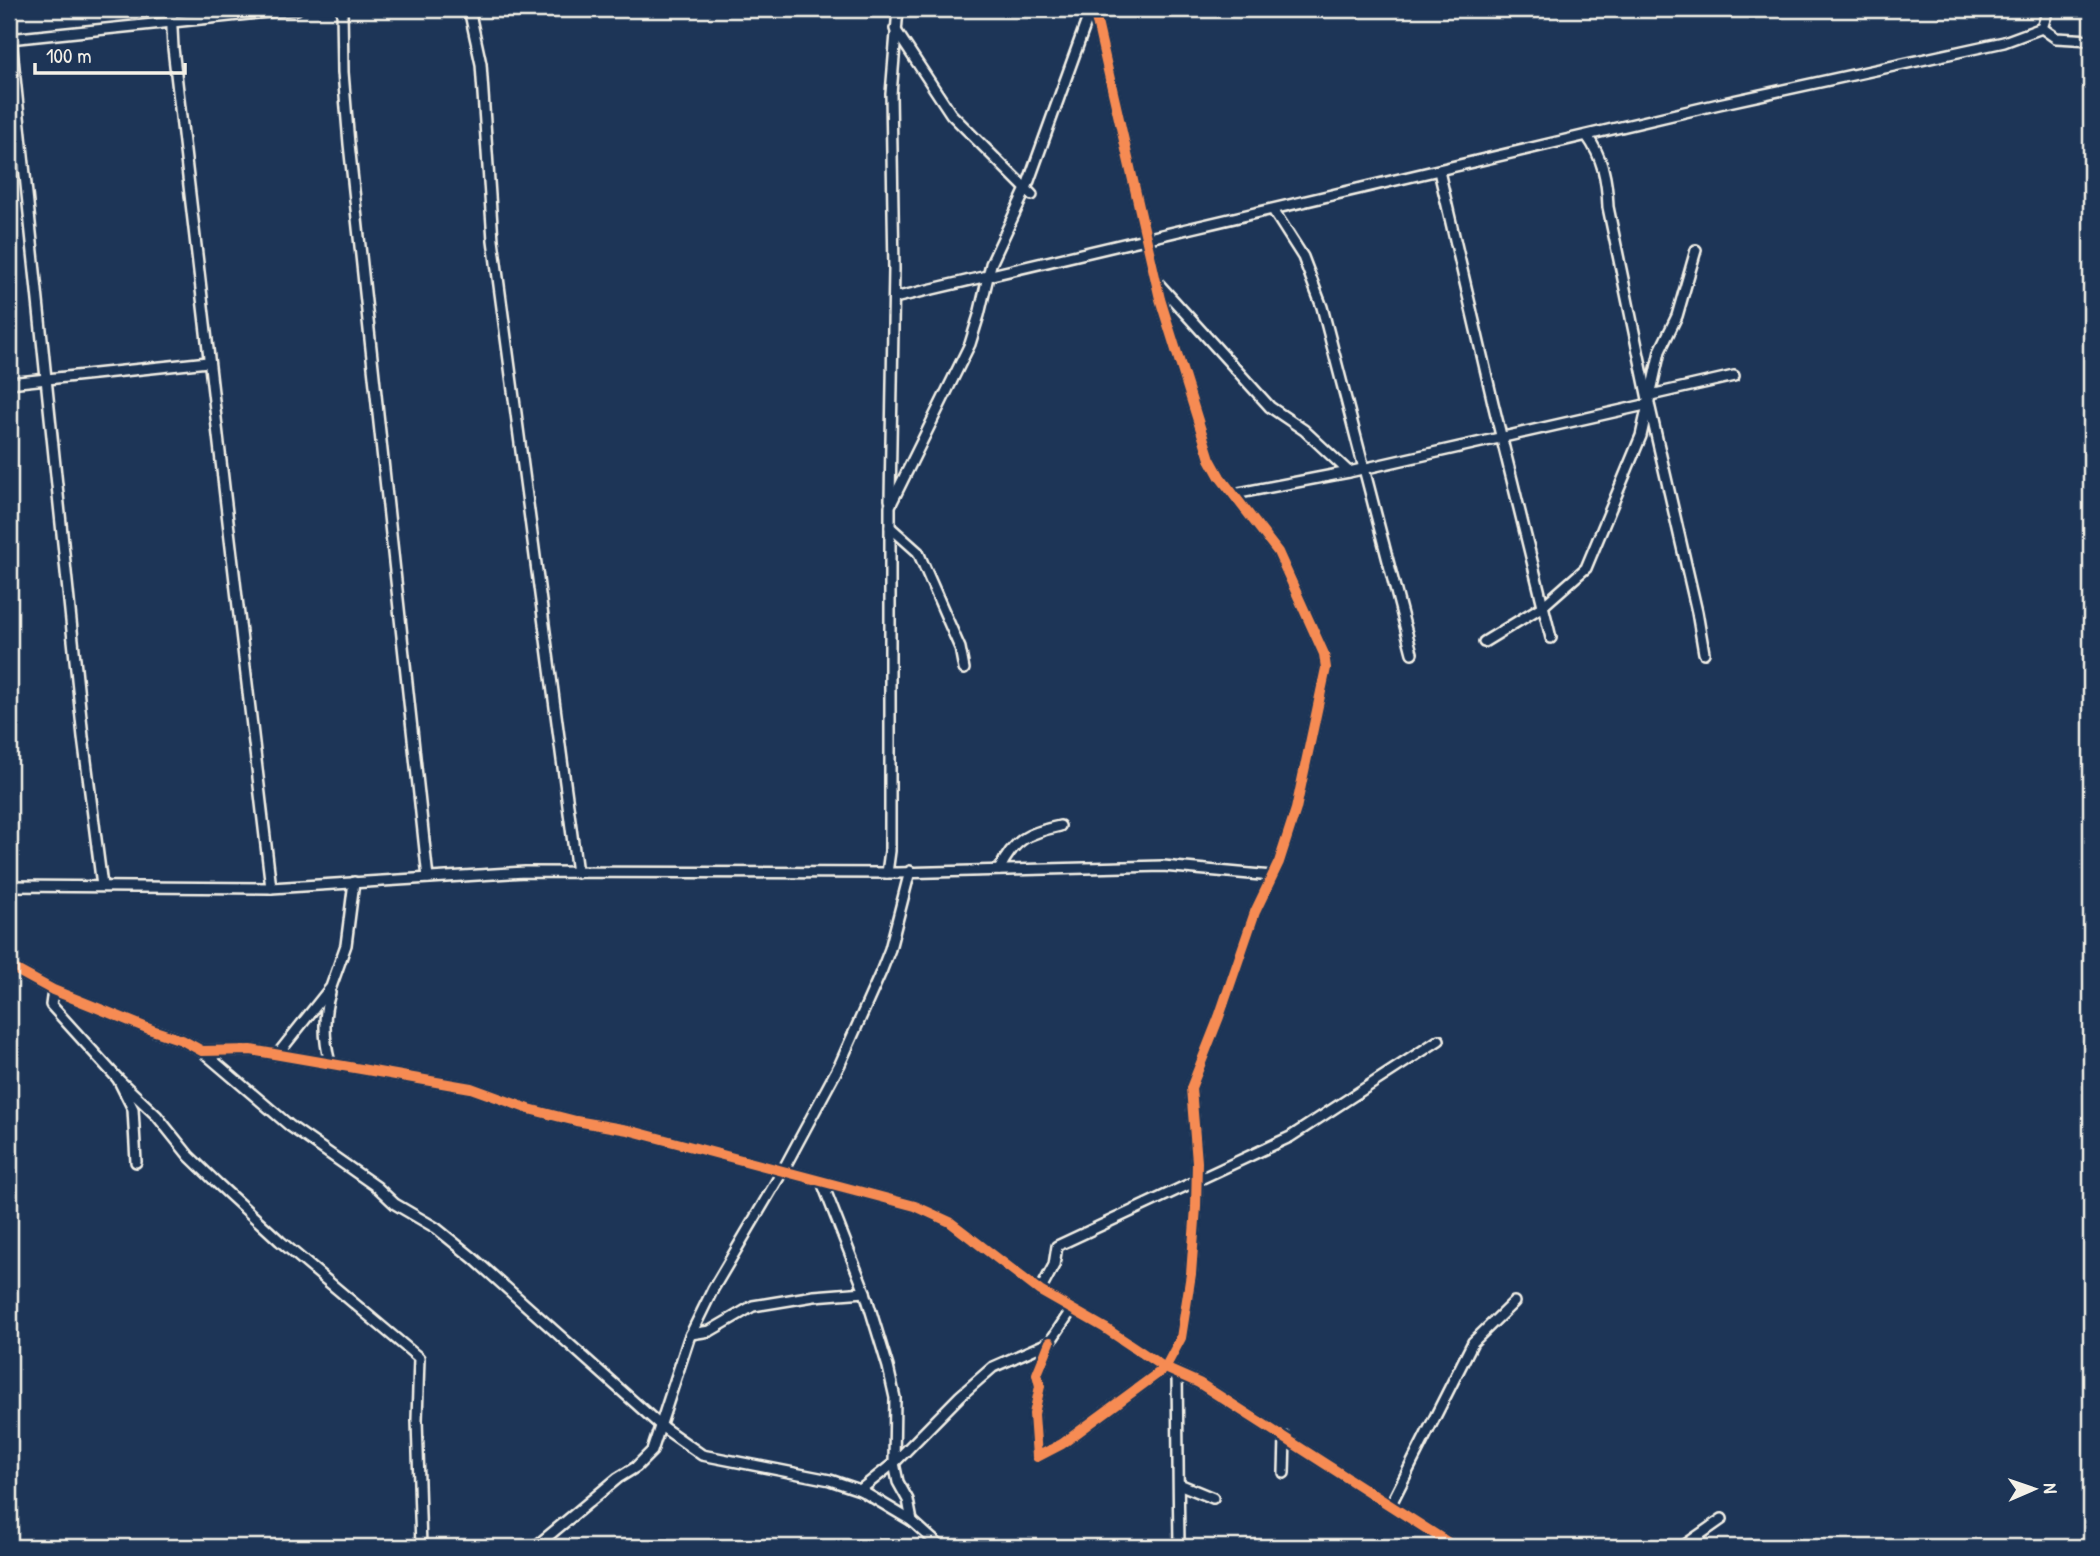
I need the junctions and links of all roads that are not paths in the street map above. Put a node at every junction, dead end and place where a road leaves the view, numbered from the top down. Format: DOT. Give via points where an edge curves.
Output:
graph roads {
  1 [pos="171,9"];
  2 [pos="298,9"];
  3 [pos="342,9"];
  4 [pos="469,9"];
  5 [pos="898,9"];
  6 [pos="1092,9"];
  7 [pos="2044,9"];
  8 [pos="172,23"];
  9 [pos="2042,28"];
  10 [pos="895,29"];
  11 [pos="10,39"];
  12 [pos="2091,40"];
  13 [pos="1587,136"];
  14 [pos="1439,171"];
  15 [pos="1029,192"];
  16 [pos="1273,210"];
  17 [pos="1147,240"];
  18 [pos="1696,250"];
  19 [pos="988,274"];
  20 [pos="1156,281"];
  21 [pos="894,298"];
  22 [pos="208,362"];
  23 [pos="1734,376"];
  24 [pos="47,380"];
  25 [pos="9,383"];
  26 [pos="1650,399"];
  27 [pos="1501,436"];
  28 [pos="1363,469"];
  29 [pos="1349,472"];
  30 [pos="1234,494"];
  31 [pos="890,506"];
  32 [pos="890,527"];
  33 [pos="1543,606"];
  34 [pos="1551,638"];
  35 [pos="1484,642"];
  36 [pos="1412,653"];
  37 [pos="1704,653"];
  38 [pos="964,670"];
  39 [pos="1060,826"];
  40 [pos="999,870"];
  41 [pos="910,871"];
  42 [pos="577,873"];
  43 [pos="887,873"];
  44 [pos="1272,876"];
  45 [pos="428,878"];
  46 [pos="354,883"];
  47 [pos="9,886"];
  48 [pos="102,886"];
  49 [pos="271,888"];
  50 [pos="9,966"];
  51 [pos="331,988"];
  52 [pos="53,990"];
  53 [pos="1439,1040"];
  54 [pos="202,1051"];
  55 [pos="277,1055"];
  56 [pos="330,1063"];
  57 [pos="118,1079"];
  58 [pos="136,1162"];
  59 [pos="782,1172"];
  60 [pos="1197,1181"];
  61 [pos="822,1182"];
  62 [pos="1040,1291"];
  63 [pos="865,1292"];
  64 [pos="1514,1302"];
  65 [pos="1072,1309"];
  66 [pos="691,1334"];
  67 [pos="1050,1342"];
  68 [pos="1165,1368"];
  69 [pos="1177,1373"];
  70 [pos="661,1426"];
  71 [pos="1285,1437"];
  72 [pos="894,1463"];
  73 [pos="1284,1473"];
  74 [pos="1178,1484"];
  75 [pos="860,1490"];
  76 [pos="1213,1498"];
  77 [pos="1391,1504"];
  78 [pos="1721,1519"];
  79 [pos="912,1521"];
  80 [pos="421,1547"];
  81 [pos="535,1547"];
  82 [pos="941,1547"];
  83 [pos="1179,1547"];
  84 [pos="1455,1547"];
  85 [pos="1682,1547"];
  1 -- 8 [label="street"];
  2 -- 8 [label="street"];
  3 -- 45 [label="street" via="349,144"];
  4 -- 42 [label="street" via="481,64 493,240"];
  5 -- 10 [label="street"];
  6 -- 15 [label="street"];
  6 -- 17 [label="street"];
  7 -- 9 [label="street"];
  8 -- 11 [label="street"];
  8 -- 22 [label="street"];
  9 -- 12 [label="street" via="2056,38"];
  9 -- 13 [label="street" via="2004,42"];
  10 -- 15 [label="street" via="951,114"];
  10 -- 21 [label="street" via="891,94"];
  11 -- 24 [label="street"];
  13 -- 14 [label="street"];
  13 -- 26 [label="street" via="1607,179 1608,207"];
  14 -- 16 [label="street"];
  14 -- 27 [label="street"];
  15 -- 19 [label="street"];
  16 -- 17 [label="street"];
  16 -- 28 [label="street" via="1303,257 1322,307"];
  17 -- 19 [label="street"];
  17 -- 20 [label="street"];
  18 -- 26 [label="street" via="1677,316 1660,351"];
  19 -- 21 [label="street"];
  19 -- 31 [label="street" via="970,344"];
  20 -- 29 [label="street" via="1270,407 1304,430"];
  20 -- 30 [label="street" via="1210,459"];
  21 -- 31 [label="street"];
  22 -- 24 [label="street"];
  22 -- 49 [label="street"];
  23 -- 26 [label="street"];
  24 -- 25 [label="street"];
  24 -- 48 [label="street"];
  26 -- 27 [label="street"];
  26 -- 33 [label="street" via="1641,436 1586,568"];
  26 -- 37 [label="street"];
  27 -- 28 [label="street"];
  27 -- 33 [label="street"];
  28 -- 29 [label="street"];
  28 -- 36 [label="street"];
  29 -- 30 [label="street"];
  30 -- 44 [label="street" via="1278,552 1326,660 1296,809"];
  31 -- 32 [label="street"];
  32 -- 38 [label="street" via="918,552 960,648"];
  32 -- 43 [label="street"];
  33 -- 34 [label="street"];
  33 -- 35 [label="street"];
  39 -- 40 [label="street" via="1019,841"];
  40 -- 41 [label="street"];
  40 -- 44 [label="street" via="1163,866"];
  41 -- 43 [label="street"];
  41 -- 59 [label="street" via="881,972"];
  42 -- 43 [label="street"];
  42 -- 45 [label="street"];
  44 -- 60 [label="street" via="1191,1087"];
  45 -- 46 [label="street"];
  46 -- 49 [label="street"];
  46 -- 51 [label="street" via="346,945"];
  47 -- 48 [label="street"];
  48 -- 49 [label="street"];
  50 -- 52 [label="street"];
  51 -- 55 [label="street"];
  51 -- 56 [label="street" via="325,1008"];
  52 -- 54 [label="street"];
  52 -- 57 [label="street" via="51,1005"];
  53 -- 60 [label="street" via="1290,1137"];
  54 -- 55 [label="street" via="251,1050"];
  54 -- 70 [label="street" via="307,1138 473,1258"];
  55 -- 56 [label="street"];
  56 -- 59 [label="street" via="471,1088 529,1109 628,1130"];
  57 -- 58 [label="street" via="133,1109"];
  57 -- 80 [label="street" via="218,1184 419,1358"];
  59 -- 61 [label="street"];
  59 -- 66 [label="street"];
  60 -- 62 [label="street" via="1057,1246 1054,1265"];
  60 -- 68 [label="street" via="1184,1326"];
  61 -- 62 [label="street" via="934,1213"];
  61 -- 63 [label="street"];
  62 -- 65 [label="street"];
  63 -- 66 [label="street" via="753,1306 709,1331"];
  63 -- 72 [label="street" via="895,1398"];
  64 -- 77 [label="street" via="1473,1342"];
  65 -- 67 [label="street"];
  65 -- 68 [label="street"];
  66 -- 70 [label="street"];
  67 -- 68 [label="street" via="1037,1374 1037,1457 1062,1444"];
  67 -- 72 [label="street" via="993,1367"];
  68 -- 69 [label="street"];
  69 -- 71 [label="street"];
  69 -- 74 [label="street"];
  70 -- 75 [label="street" via="702,1455"];
  70 -- 81 [label="street" via="652,1451 636,1467"];
  71 -- 73 [label="street"];
  71 -- 77 [label="street"];
  72 -- 75 [label="street"];
  72 -- 79 [label="street"];
  74 -- 76 [label="street"];
  74 -- 83 [label="street"];
  75 -- 79 [label="street"];
  77 -- 84 [label="street"];
  78 -- 85 [label="street"];
  79 -- 82 [label="street"];
}
